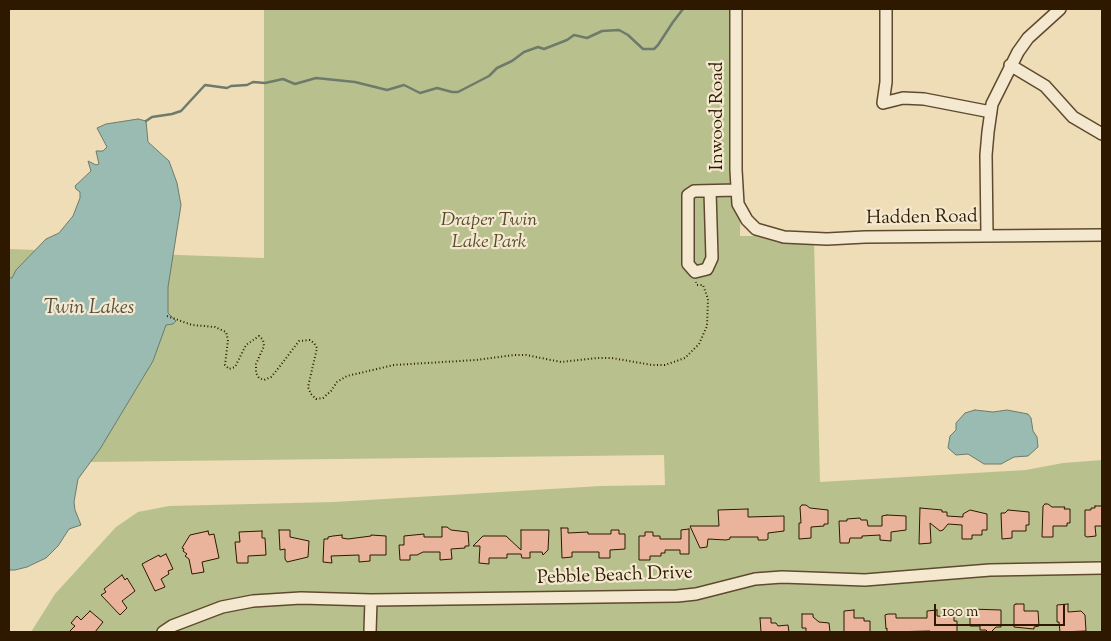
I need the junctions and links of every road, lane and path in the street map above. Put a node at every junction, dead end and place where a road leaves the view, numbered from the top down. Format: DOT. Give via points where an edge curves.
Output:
graph roads {
  1 [pos="736,9"];
  2 [pos="886,9"];
  3 [pos="1060,9"];
  4 [pos="1010,65"];
  5 [pos="991,112"];
  6 [pos="1102,134"];
  7 [pos="737,190"];
  8 [pos="710,191"];
  9 [pos="747,220"];
  10 [pos="987,235"];
  11 [pos="1102,235"];
  12 [pos="696,282"];
  13 [pos="166,316"];
  14 [pos="1102,568"];
  15 [pos="370,600"];
  16 [pos="163,632"];
  17 [pos="370,632"];
  1 -- 7 [label="street, Inwood Road"];
  2 -- 5 [label="street" via="883,103 903,98 924,99"];
  3 -- 4 [label="street" via="1028,38"];
  4 -- 5 [label="street"];
  4 -- 6 [label="street" via="1046,86 1073,117"];
  5 -- 10 [label="street" via="986,155"];
  7 -- 8 [label="street"];
  7 -- 9 [label="street, Inwood Road" via="738,204"];
  8 -- 8 [label="street" via="694,191 688,195 688,264 695,272 707,269 712,258"];
  9 -- 10 [label="street, Hadden Road" via="756,229 784,237"];
  10 -- 11 [label="street, Hadden Road"];
  12 -- 13 [label="path" via="703,285 708,299 707,326 699,344 685,358 652,365 612,358 561,362 514,355 394,365 347,376 323,398 316,399 308,387 318,348 310,340 299,340 271,377 264,380 256,373 256,364 264,346 259,336 246,345 235,367 229,369 225,365 226,332"];
  14 -- 15 [label="street, Pebble Beach Drive" via="990,570 873,580 782,577 756,579 677,596"];
  15 -- 16 [label="street, Pebble Beach Drive" via="301,598 254,601 222,607"];
  15 -- 17 [label="street"];
}
